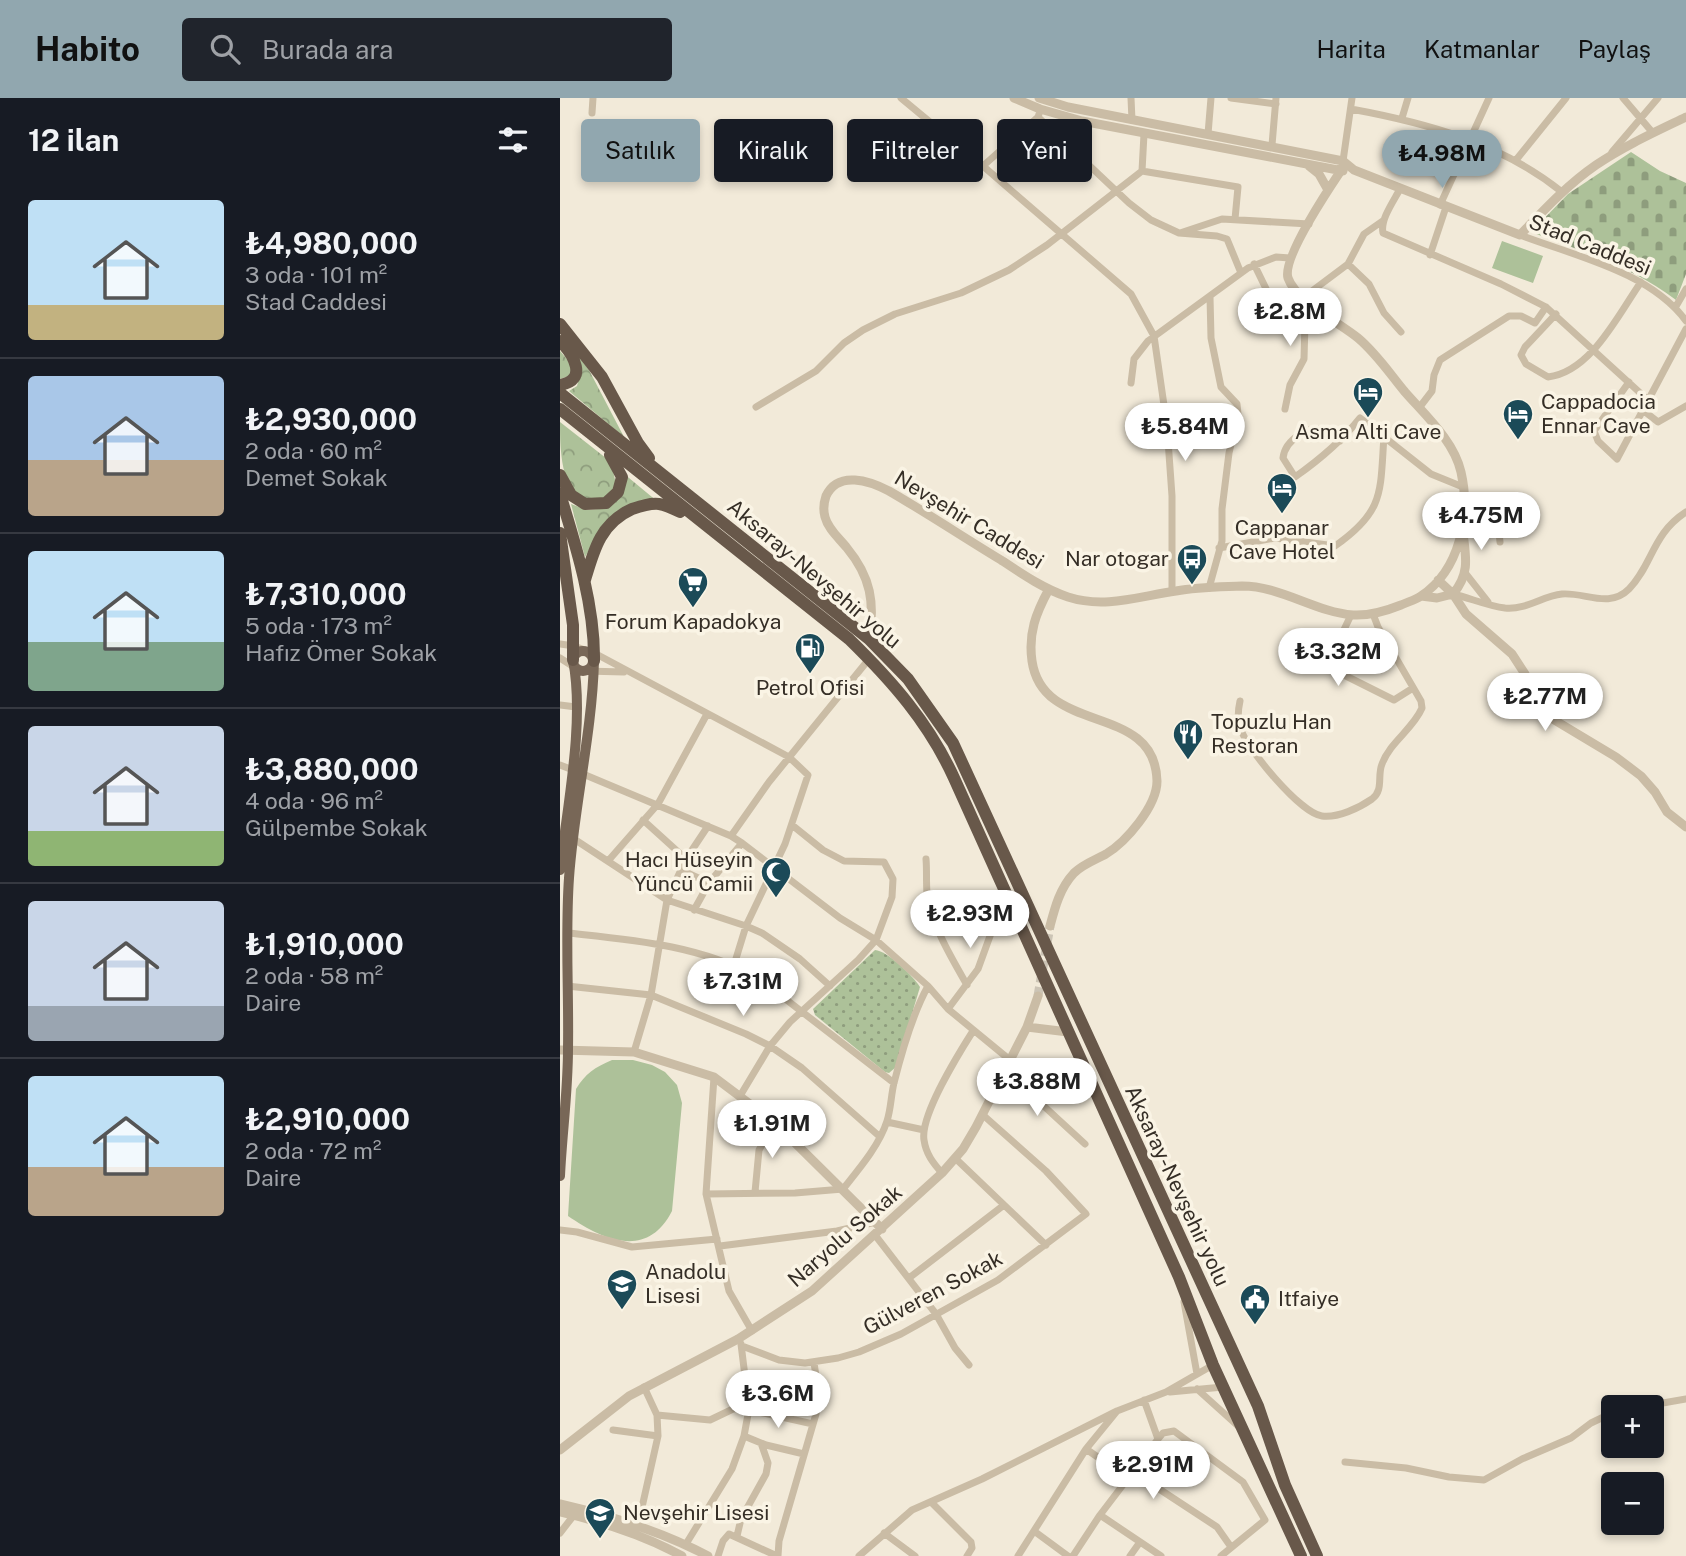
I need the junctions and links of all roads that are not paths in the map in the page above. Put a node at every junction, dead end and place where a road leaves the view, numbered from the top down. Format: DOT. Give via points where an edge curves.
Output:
graph roads {
  1 [pos="593,98"];
  2 [pos="901,98"];
  3 [pos="1014,98"];
  4 [pos="1130,98"];
  5 [pos="1211,98"];
  6 [pos="1231,98"];
  7 [pos="1352,98"];
  8 [pos="1408,98"];
  9 [pos="1489,98"];
  10 [pos="1566,98"];
  11 [pos="1623,98"];
  12 [pos="1656,98"];
  13 [pos="1276,101"];
  14 [pos="1040,106"];
  15 [pos="1351,109"];
  16 [pos="592,113"];
  17 [pos="1686,117"];
  18 [pos="1402,118"];
  19 [pos="1641,118"];
  20 [pos="926,119"];
  21 [pos="1076,119"];
  22 [pos="1132,120"];
  23 [pos="1092,123"];
  24 [pos="1653,133"];
  25 [pos="1144,134"];
  26 [pos="1208,134"];
  27 [pos="1470,140"];
  28 [pos="1272,145"];
  29 [pos="1607,158"];
  30 [pos="1516,160"];
  31 [pos="1343,161"];
  32 [pos="1308,164"];
  33 [pos="983,166"];
  34 [pos="1092,168"];
  35 [pos="1354,170"];
  36 [pos="1142,171"];
  37 [pos="1340,172"];
  38 [pos="1400,189"];
  39 [pos="1328,190"];
  40 [pos="1116,191"];
  41 [pos="1562,192"];
  42 [pos="1443,206"];
  43 [pos="1235,219"];
  44 [pos="1384,219"];
  45 [pos="1309,224"];
  46 [pos="1179,233"];
  47 [pos="1062,234"];
  48 [pos="1520,235"];
  49 [pos="1430,255"];
  50 [pos="1290,258"];
  51 [pos="1254,264"];
  52 [pos="1348,264"];
  53 [pos="1241,273"];
  54 [pos="1642,282"];
  55 [pos="1686,289"];
  56 [pos="1302,297"];
  57 [pos="1210,298"];
  58 [pos="1271,299"];
  59 [pos="1546,307"];
  60 [pos="1675,308"];
  61 [pos="1556,314"];
  62 [pos="1686,321"];
  63 [pos="560,324"];
  64 [pos="1686,329"];
  65 [pos="1401,332"];
  66 [pos="1154,336"];
  67 [pos="560,341"];
  68 [pos="1595,349"];
  69 [pos="1629,382"];
  70 [pos="1131,383"];
  71 [pos="560,385"];
  72 [pos="560,393"];
  73 [pos="1649,401"];
  74 [pos="1686,406"];
  75 [pos="756,407"];
  76 [pos="1419,408"];
  77 [pos="560,409"];
  78 [pos="1285,410"];
  79 [pos="1644,411"];
  80 [pos="1384,436"];
  81 [pos="1340,441"];
  82 [pos="602,443"];
  83 [pos="560,475"];
  84 [pos="670,481"];
  85 [pos="1464,487"];
  86 [pos="560,494"];
  87 [pos="1465,506"];
  88 [pos="1686,512"];
  89 [pos="692,516"];
  90 [pos="1463,531"];
  91 [pos="560,533"];
  92 [pos="1500,542"];
  93 [pos="1219,548"];
  94 [pos="1450,563"];
  95 [pos="563,565"];
  96 [pos="1466,574"];
  97 [pos="1438,580"];
  98 [pos="584,583"];
  99 [pos="1209,588"];
  100 [pos="1049,589"];
  101 [pos="1172,591"];
  102 [pos="1454,594"];
  103 [pos="1421,596"];
  104 [pos="1489,603"];
  105 [pos="1373,614"];
  106 [pos="1351,615"];
  107 [pos="869,639"];
  108 [pos="560,644"];
  109 [pos="574,646"];
  110 [pos="869,659"];
  111 [pos="582,662"];
  112 [pos="628,672"];
  113 [pos="1413,688"];
  114 [pos="1240,701"];
  115 [pos="560,705"];
  116 [pos="576,707"];
  117 [pos="707,713"];
  118 [pos="789,757"];
  119 [pos="560,765"];
  120 [pos="578,772"];
  121 [pos="658,804"];
  122 [pos="643,820"];
  123 [pos="792,825"];
  124 [pos="708,826"];
  125 [pos="1686,827"];
  126 [pos="566,835"];
  127 [pos="731,836"];
  128 [pos="742,843"];
  129 [pos="686,859"];
  130 [pos="926,859"];
  131 [pos="608,861"];
  132 [pos="774,866"];
  133 [pos="560,870"];
  134 [pos="681,870"];
  135 [pos="709,883"];
  136 [pos="667,900"];
  137 [pos="694,910"];
  138 [pos="994,925"];
  139 [pos="746,926"];
  140 [pos="1050,926"];
  141 [pos="568,933"];
  142 [pos="876,940"];
  143 [pos="661,943"];
  144 [pos="734,965"];
  145 [pos="967,985"];
  146 [pos="567,986"];
  147 [pos="830,986"];
  148 [pos="928,986"];
  149 [pos="651,995"];
  150 [pos="1038,996"];
  151 [pos="948,1009"];
  152 [pos="802,1013"];
  153 [pos="1027,1027"];
  154 [pos="973,1031"];
  155 [pos="1068,1032"];
  156 [pos="770,1046"];
  157 [pos="564,1050"];
  158 [pos="635,1052"];
  159 [pos="1010,1060"];
  160 [pos="1003,1075"];
  161 [pos="714,1077"];
  162 [pos="894,1083"];
  163 [pos="740,1096"];
  164 [pos="983,1115"];
  165 [pos="887,1122"];
  166 [pos="561,1123"];
  167 [pos="775,1123"];
  168 [pos="924,1130"];
  169 [pos="879,1136"];
  170 [pos="1085,1144"];
  171 [pos="956,1158"];
  172 [pos="942,1174"];
  173 [pos="560,1176"];
  174 [pos="843,1189"];
  175 [pos="755,1192"];
  176 [pos="706,1194"];
  177 [pos="1004,1205"];
  178 [pos="878,1228"];
  179 [pos="560,1230"];
  180 [pos="718,1243"];
  181 [pos="1046,1245"];
  182 [pos="1179,1277"];
  183 [pos="909,1278"];
  184 [pos="936,1314"];
  185 [pos="751,1331"];
  186 [pos="740,1343"];
  187 [pos="1234,1355"];
  188 [pos="814,1363"];
  189 [pos="969,1364"];
  190 [pos="1213,1365"];
  191 [pos="1197,1374"];
  192 [pos="1245,1378"];
  193 [pos="644,1387"];
  194 [pos="1223,1387"];
  195 [pos="1197,1389"];
  196 [pos="1166,1392"];
  197 [pos="1686,1399"];
  198 [pos="1144,1400"];
  199 [pos="1664,1403"];
  200 [pos="749,1409"];
  201 [pos="1117,1411"];
  202 [pos="657,1415"];
  203 [pos="1601,1418"];
  204 [pos="813,1424"];
  205 [pos="613,1430"];
  206 [pos="1245,1432"];
  207 [pos="658,1436"];
  208 [pos="744,1436"];
  209 [pos="1158,1439"];
  210 [pos="761,1443"];
  211 [pos="1086,1449"];
  212 [pos="560,1450"];
  213 [pos="804,1454"];
  214 [pos="1345,1462"];
  215 [pos="1128,1478"];
  216 [pos="931,1502"];
  217 [pos="560,1504"];
  218 [pos="560,1512"];
  219 [pos="574,1515"];
  220 [pos="1100,1516"];
  221 [pos="638,1525"];
  222 [pos="1034,1531"];
  223 [pos="560,1533"];
  224 [pos="884,1533"];
  225 [pos="737,1536"];
  226 [pos="1140,1542"];
  227 [pos="686,1544"];
  228 [pos="1231,1547"];
  229 [pos="1223,1555"];
  230 [pos="682,1556"];
  231 [pos="708,1556"];
  232 [pos="718,1556"];
  233 [pos="778,1556"];
  234 [pos="859,1556"];
  235 [pos="915,1556"];
  236 [pos="967,1556"];
  237 [pos="1018,1556"];
  238 [pos="1071,1556"];
  239 [pos="1130,1556"];
  240 [pos="1161,1556"];
  241 [pos="1301,1556"];
  242 [pos="1317,1556"];
  1 -- 16 [label="street"];
  2 -- 20 [label="street"];
  3 -- 14 [label="street, Stad Caddesi"];
  4 -- 22 [label="street"];
  5 -- 26 [label="street"];
  6 -- 13 [label="street"];
  7 -- 15 [label="street"];
  8 -- 18 [label="street"];
  9 -- 27 [label="street"];
  10 -- 30 [label="street"];
  11 -- 19 [label="street"];
  12 -- 19 [label="street"];
  13 -- 28 [label="street"];
  14 -- 21 [label="street, Stad Caddesi"];
  14 -- 22 [label="street, Stad Caddesi"];
  14 -- 33 [label="street"];
  15 -- 18 [label="street"];
  15 -- 31 [label="street"];
  17 -- 24 [label="street"];
  18 -- 27 [label="street"];
  19 -- 24 [label="street"];
  19 -- 29 [label="street"];
  22 -- 26 [label="street, Stad Caddesi"];
  23 -- 25 [label="street, Stad Caddesi"];
  24 -- 29 [label="street"];
  25 -- 32 [label="street, Stad Caddesi"];
  25 -- 36 [label="street"];
  26 -- 28 [label="street, Stad Caddesi"];
  27 -- 30 [label="street"];
  27 -- 42 [label="street"];
  28 -- 31 [label="street, Stad Caddesi"];
  29 -- 41 [label="street"];
  30 -- 41 [label="street"];
  31 -- 35 [label="street, Stad Caddesi"];
  31 -- 37 [label="street"];
  32 -- 37 [label="street, Stad Caddesi"];
  32 -- 39 [label="street"];
  33 -- 47 [label="street"];
  34 -- 40 [label="street"];
  35 -- 37 [label="street, Stad Caddesi"];
  35 -- 38 [label="street, Stad Caddesi"];
  36 -- 40 [label="street"];
  36 -- 43 [label="street" via="1238,187"];
  37 -- 39 [label="street"];
  38 -- 42 [label="street, Stad Caddesi"];
  38 -- 44 [label="street"];
  39 -- 45 [label="street"];
  40 -- 46 [label="street" via="1151,220"];
  40 -- 47 [label="street"];
  41 -- 48 [label="street"];
  42 -- 48 [label="street, Stad Caddesi"];
  42 -- 49 [label="street"];
  43 -- 45 [label="street"];
  43 -- 46 [label="street"];
  44 -- 49 [label="street" via="1382,233"];
  44 -- 52 [label="street" via="1364,234"];
  45 -- 50 [label="street"];
  46 -- 53 [label="street" via="1223,236"];
  47 -- 66 [label="street" via="1132,294"];
  47 -- 75 [label="street" via="973,288 895,314 863,330 816,371"];
  48 -- 54 [label="street, Stad Caddesi"];
  49 -- 59 [label="street"];
  50 -- 51 [label="street"];
  50 -- 56 [label="street" via="1288,277"];
  51 -- 53 [label="street"];
  51 -- 58 [label="street"];
  52 -- 56 [label="street"];
  52 -- 65 [label="street" via="1369,284 1384,313"];
  53 -- 57 [label="street"];
  54 -- 60 [label="street, Stad Caddesi"];
  54 -- 68 [label="street"];
  55 -- 60 [label="street"];
  56 -- 76 [label="street" via="1366,345"];
  56 -- 78 [label="street" via="1304,359 1290,384"];
  57 -- 66 [label="street"];
  57 -- 93 [label="street" via="1216,367 1221,387 1237,404 1238,414"];
  59 -- 61 [label="street"];
  59 -- 76 [label="street" via="1535,323 1509,316 1444,356 1432,391"];
  60 -- 62 [label="street, Stad Caddesi"];
  61 -- 68 [label="street"];
  61 -- 68 [label="street" via="1522,351 1526,364 1552,377 1572,370"];
  63 -- 84 [label="highway" via="602,377 638,443"];
  64 -- 73 [label="street"];
  66 -- 70 [label="street" via="1137,352"];
  66 -- 101 [label="street" via="1170,448"];
  67 -- 71 [label="highway" via="576,369 571,382"];
  68 -- 69 [label="street"];
  69 -- 73 [label="street"];
  69 -- 79 [label="street" via="1594,430 1598,441 1617,458"];
  72 -- 84 [label="highway, Aksaray-Nevşehir yolu"];
  73 -- 79 [label="street"];
  74 -- 79 [label="street" via="1658,422"];
  76 -- 85 [label="street" via="1455,455"];
  77 -- 82 [label="highway, Aksaray-Nevşehir yolu"];
  80 -- 81 [label="street" via="1360,418"];
  80 -- 85 [label="street" via="1431,474"];
  80 -- 93 [label="street" via="1374,510 1335,546 1275,538"];
  81 -- 81 [label="street" via="1295,477 1283,458 1286,447 1302,433 1324,429"];
  82 -- 83 [label="highway" via="622,477 618,492 606,503 578,500"];
  82 -- 89 [label="highway, Aksaray-Nevşehir yolu"];
  84 -- 107 [label="highway, Aksaray-Nevşehir yolu"];
  85 -- 87 [label="street"];
  86 -- 98 [label="highway"];
  87 -- 90 [label="street"];
  87 -- 92 [label="street" via="1496,501"];
  88 -- 104 [label="street" via="1662,534 1623,594 1602,599 1561,594 1516,608"];
  89 -- 98 [label="highway" via="659,504 621,514 606,526 594,548"];
  89 -- 110 [label="highway, Aksaray-Nevşehir yolu" via="829,622"];
  90 -- 94 [label="street"];
  90 -- 96 [label="street"];
  91 -- 95 [label="highway"];
  93 -- 99 [label="street"];
  94 -- 96 [label="street"];
  94 -- 97 [label="street"];
  95 -- 109 [label="highway"];
  96 -- 102 [label="street"];
  96 -- 104 [label="street"];
  97 -- 102 [label="street"];
  97 -- 103 [label="street"];
  98 -- 111 [label="highway"];
  99 -- 101 [label="street"];
  99 -- 106 [label="street" via="1256,587"];
  100 -- 101 [label="street" via="1098,603"];
  100 -- 107 [label="street, Nevşehir Caddesi" via="889,491 846,480 827,494 823,513 866,579 873,610"];
  100 -- 140 [label="street" via="1035,617 1031,639 1041,688 1062,706 1131,733 1143,745 1157,777 1151,805 1121,841 1080,867 1067,882"];
  102 -- 103 [label="street"];
  102 -- 104 [label="street"];
  102 -- 125 [label="street" via="1466,614 1513,654 1525,674 1529,696 1541,712 1641,776 1667,812"];
  103 -- 105 [label="street"];
  105 -- 106 [label="street"];
  105 -- 113 [label="street"];
  106 -- 113 [label="street" via="1329,661 1332,669 1394,700"];
  107 -- 187 [label="highway, Aksaray-Nevşehir yolu" via="908,679 953,743"];
  108 -- 109 [label="street"];
  109 -- 111 [label="highway"];
  110 -- 118 [label="street"];
  110 -- 155 [label="highway, Aksaray-Nevşehir yolu" via="907,701 945,759"];
  111 -- 112 [label="street"];
  111 -- 112 [label="street"];
  111 -- 116 [label="main road"];
  111 -- 120 [label="main road"];
  112 -- 117 [label="street"];
  113 -- 114 [label="street" via="1422,708 1380,767 1379,790 1373,798 1341,814 1320,816 1284,789 1252,748 1240,730"];
  115 -- 116 [label="street"];
  116 -- 120 [label="main road"];
  117 -- 118 [label="street"];
  117 -- 121 [label="street"];
  118 -- 123 [label="street" via="808,775"];
  118 -- 127 [label="street"];
  119 -- 120 [label="street"];
  120 -- 121 [label="street"];
  120 -- 126 [label="main road"];
  121 -- 122 [label="street"];
  121 -- 124 [label="street"];
  122 -- 129 [label="street"];
  122 -- 131 [label="street"];
  123 -- 132 [label="street"];
  123 -- 142 [label="street" via="844,861 884,862 893,879 892,897"];
  124 -- 127 [label="street"];
  124 -- 129 [label="street"];
  126 -- 131 [label="street"];
  126 -- 133 [label="main road"];
  126 -- 141 [label="main road"];
  127 -- 128 [label="street"];
  128 -- 132 [label="street"];
  128 -- 135 [label="street"];
  129 -- 134 [label="street"];
  130 -- 145 [label="street" via="932,914"];
  131 -- 136 [label="street"];
  132 -- 139 [label="street"];
  132 -- 142 [label="street"];
  134 -- 135 [label="street"];
  134 -- 136 [label="street"];
  135 -- 137 [label="street"];
  136 -- 137 [label="street"];
  136 -- 143 [label="street"];
  137 -- 139 [label="street"];
  138 -- 145 [label="street"];
  139 -- 144 [label="street"];
  139 -- 147 [label="street" via="800,959"];
  141 -- 143 [label="street"];
  141 -- 146 [label="main road"];
  142 -- 147 [label="street"];
  142 -- 148 [label="street"];
  143 -- 144 [label="street"];
  143 -- 149 [label="street"];
  144 -- 152 [label="street"];
  145 -- 151 [label="street"];
  146 -- 149 [label="street"];
  146 -- 157 [label="main road"];
  147 -- 152 [label="street"];
  148 -- 151 [label="street"];
  148 -- 162 [label="street"];
  149 -- 156 [label="street"];
  149 -- 158 [label="street"];
  150 -- 153 [label="street, Naryolu Sokak"];
  151 -- 154 [label="street"];
  152 -- 156 [label="street"];
  152 -- 162 [label="street"];
  153 -- 155 [label="street"];
  153 -- 159 [label="street, Naryolu Sokak"];
  154 -- 159 [label="street"];
  154 -- 168 [label="street" via="926,1118"];
  155 -- 182 [label="highway, Aksaray-Nevşehir yolu"];
  156 -- 163 [label="street"];
  156 -- 169 [label="street"];
  157 -- 158 [label="street"];
  157 -- 166 [label="main road" via="566,1115"];
  158 -- 161 [label="street"];
  159 -- 160 [label="street, Naryolu Sokak"];
  160 -- 164 [label="street, Naryolu Sokak"];
  160 -- 170 [label="street"];
  161 -- 163 [label="street"];
  161 -- 176 [label="street"];
  162 -- 165 [label="street"];
  163 -- 167 [label="street"];
  164 -- 171 [label="street, Naryolu Sokak"];
  164 -- 181 [label="street, Gülveren Sokak" via="1086,1214"];
  165 -- 168 [label="street"];
  165 -- 169 [label="street"];
  166 -- 173 [label="main road"];
  167 -- 174 [label="street"];
  167 -- 175 [label="street" via="759,1150"];
  168 -- 172 [label="street" via="929,1158"];
  169 -- 174 [label="street"];
  171 -- 172 [label="street, Naryolu Sokak"];
  171 -- 177 [label="street"];
  172 -- 178 [label="street, Naryolu Sokak"];
  174 -- 175 [label="street"];
  174 -- 178 [label="street"];
  175 -- 176 [label="street"];
  176 -- 180 [label="street"];
  177 -- 181 [label="street"];
  177 -- 183 [label="street"];
  178 -- 180 [label="street"];
  178 -- 183 [label="street"];
  178 -- 185 [label="street, Naryolu Sokak" via="824,1282"];
  179 -- 180 [label="street" via="632,1247"];
  180 -- 185 [label="street" via="729,1291"];
  181 -- 184 [label="street, Gülveren Sokak" via="1013,1271"];
  182 -- 190 [label="highway, Aksaray-Nevşehir yolu"];
  182 -- 191 [label="street"];
  183 -- 184 [label="street"];
  184 -- 188 [label="street, Gülveren Sokak" via="881,1343"];
  184 -- 189 [label="street"];
  185 -- 186 [label="street, Naryolu Sokak"];
  186 -- 188 [label="street, Gülveren Sokak" via="779,1360"];
  186 -- 193 [label="street, Naryolu Sokak"];
  186 -- 200 [label="street"];
  187 -- 190 [label="highway"];
  187 -- 192 [label="highway, Aksaray-Nevşehir yolu"];
  188 -- 204 [label="street" via="819,1395"];
  190 -- 191 [label="street"];
  190 -- 194 [label="highway, Aksaray-Nevşehir yolu"];
  191 -- 196 [label="street"];
  192 -- 194 [label="highway"];
  192 -- 242 [label="highway, Aksaray-Nevşehir yolu"];
  193 -- 202 [label="street"];
  193 -- 212 [label="street, Naryolu Sokak"];
  194 -- 195 [label="street"];
  194 -- 206 [label="highway, Aksaray-Nevşehir yolu"];
  195 -- 196 [label="street"];
  195 -- 206 [label="street"];
  196 -- 198 [label="street"];
  197 -- 199 [label="street"];
  198 -- 201 [label="street"];
  198 -- 209 [label="street"];
  200 -- 202 [label="street" via="733,1409 710,1420"];
  200 -- 204 [label="street"];
  200 -- 208 [label="street"];
  201 -- 211 [label="street"];
  201 -- 216 [label="street"];
  202 -- 207 [label="street"];
  203 -- 214 [label="street" via="1571,1438 1483,1480"];
  204 -- 213 [label="street"];
  205 -- 207 [label="street"];
  206 -- 241 [label="highway, Aksaray-Nevşehir yolu"];
  207 -- 221 [label="street"];
  208 -- 210 [label="street"];
  208 -- 227 [label="street" via="732,1469"];
  209 -- 215 [label="street"];
  209 -- 228 [label="street" via="1174,1431 1243,1482 1265,1520"];
  210 -- 213 [label="street"];
  210 -- 225 [label="street" via="768,1463 766,1474 741,1519"];
  211 -- 215 [label="street"];
  211 -- 222 [label="street"];
  213 -- 233 [label="street"];
  215 -- 220 [label="street"];
  215 -- 228 [label="street" via="1150,1483 1217,1527"];
  216 -- 224 [label="street" via="912,1510"];
  216 -- 236 [label="street" via="971,1542"];
  217 -- 221 [label="street"];
  218 -- 219 [label="street"];
  219 -- 223 [label="street"];
  219 -- 230 [label="street" via="657,1542"];
  220 -- 226 [label="street"];
  220 -- 238 [label="street"];
  221 -- 227 [label="street"];
  222 -- 237 [label="street"];
  222 -- 238 [label="street"];
  224 -- 234 [label="street"];
  224 -- 235 [label="street"];
  225 -- 232 [label="street" via="729,1534"];
  225 -- 233 [label="street"];
  226 -- 239 [label="street"];
  226 -- 240 [label="street"];
  227 -- 231 [label="street"];
  228 -- 229 [label="street"];
}
